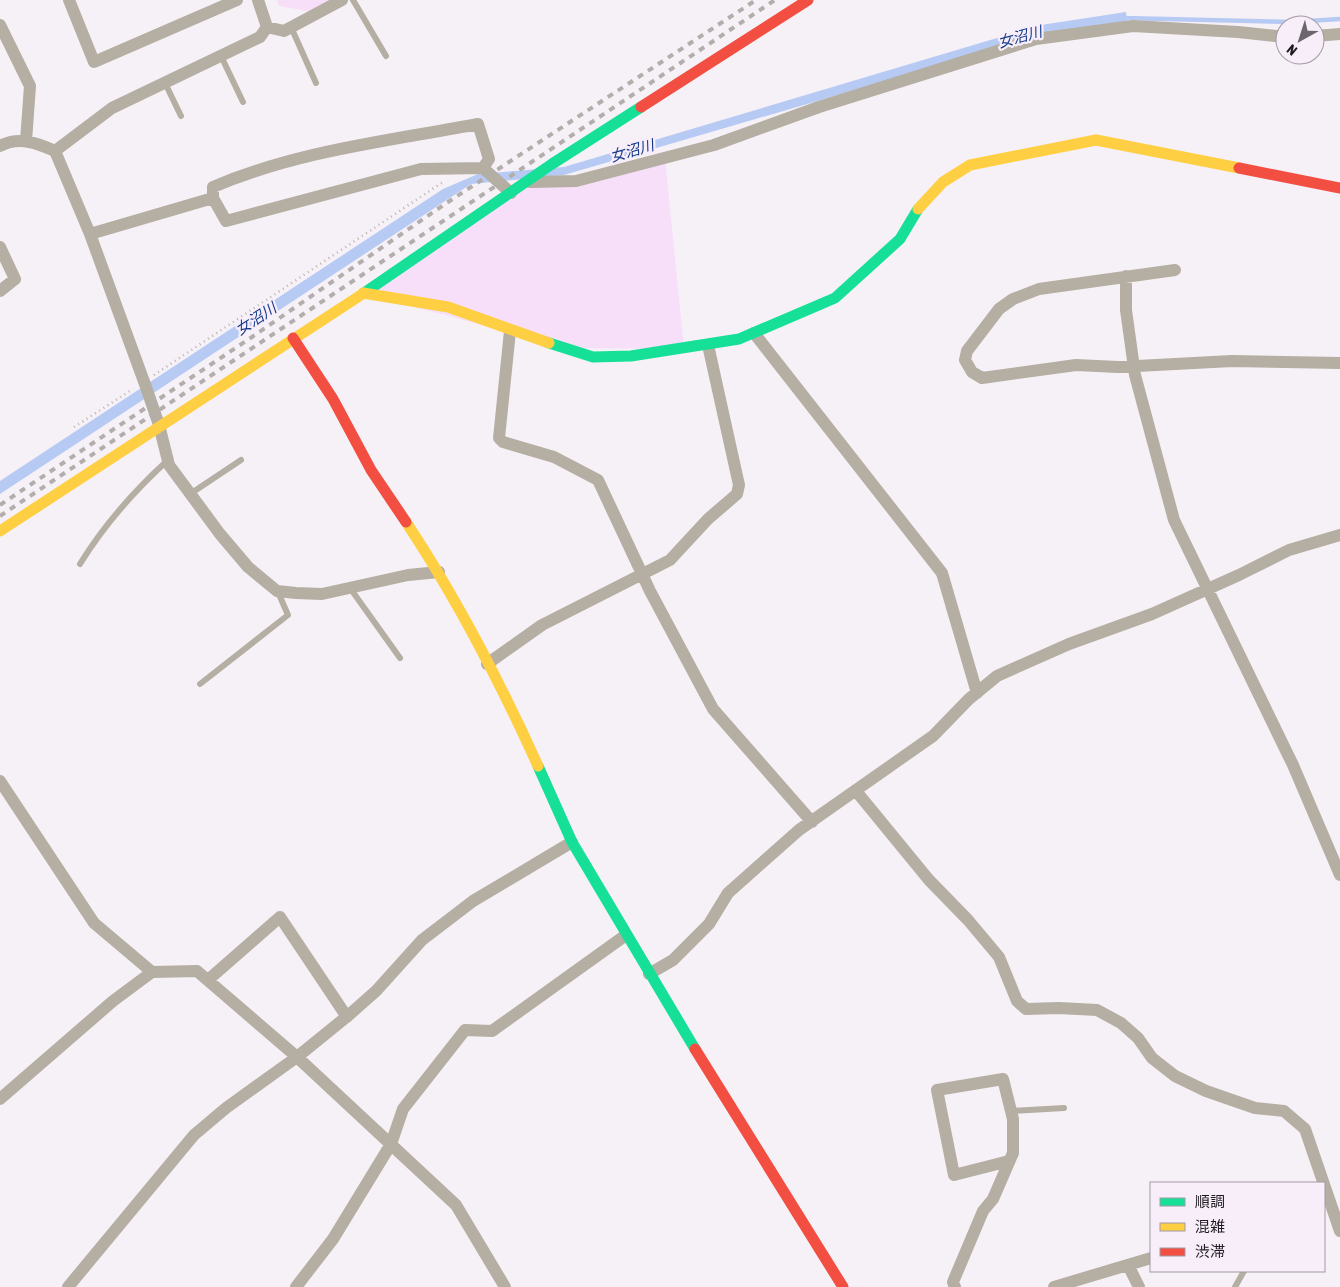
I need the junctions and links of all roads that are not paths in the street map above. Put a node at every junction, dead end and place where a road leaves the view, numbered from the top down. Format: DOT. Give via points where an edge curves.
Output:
graph roads {
  1 [pos="69,0"];
  2 [pos="237,0"];
  3 [pos="258,0"];
  4 [pos="342,0"];
  5 [pos="353,0"];
  6 [pos="808,0"];
  7 [pos="0,25"];
  8 [pos="267,27"];
  9 [pos="291,27"];
  10 [pos="1340,34"];
  11 [pos="1325,35"];
  12 [pos="1275,36"];
  13 [pos="221,56"];
  14 [pos="386,56"];
  15 [pos="165,83"];
  16 [pos="316,84"];
  17 [pos="243,102"];
  18 [pos="182,116"];
  19 [pos="26,142"];
  20 [pos="0,146"];
  21 [pos="55,151"];
  22 [pos="483,168"];
  23 [pos="530,182"];
  24 [pos="1340,188"];
  25 [pos="510,193"];
  26 [pos="213,198"];
  27 [pos="90,234"];
  28 [pos="0,246"];
  29 [pos="1174,270"];
  30 [pos="1126,276"];
  31 [pos="0,291"];
  32 [pos="363,293"];
  33 [pos="510,330"];
  34 [pos="754,333"];
  35 [pos="293,338"];
  36 [pos="708,345"];
  37 [pos="1340,363"];
  38 [pos="1134,366"];
  39 [pos="159,425"];
  40 [pos="168,460"];
  41 [pos="241,460"];
  42 [pos="190,494"];
  43 [pos="0,531"];
  44 [pos="1340,535"];
  45 [pos="80,564"];
  46 [pos="439,572"];
  47 [pos="642,575"];
  48 [pos="350,587"];
  49 [pos="1208,589"];
  50 [pos="277,590"];
  51 [pos="400,658"];
  52 [pos="487,664"];
  53 [pos="200,684"];
  54 [pos="977,693"];
  55 [pos="0,781"];
  56 [pos="856,791"];
  57 [pos="812,822"];
  58 [pos="572,842"];
  59 [pos="1340,872"];
  60 [pos="626,935"];
  61 [pos="152,972"];
  62 [pos="649,974"];
  63 [pos="208,980"];
  64 [pos="347,1017"];
  65 [pos="297,1057"];
  66 [pos="0,1099"];
  67 [pos="1064,1108"];
  68 [pos="1011,1111"];
  69 [pos="391,1144"];
  70 [pos="1010,1161"];
  71 [pos="1331,1197"];
  72 [pos="1340,1231"];
  73 [pos="1150,1258"];
  74 [pos="1128,1264"];
  75 [pos="1243,1272"];
  76 [pos="68,1287"];
  77 [pos="296,1287"];
  78 [pos="505,1287"];
  79 [pos="843,1287"];
  80 [pos="955,1287"];
  81 [pos="1054,1287"];
  82 [pos="1139,1287"];
  83 [pos="1235,1287"];
  1 -- 2 [label="street" via="94,62"];
  3 -- 8 [label="street"];
  4 -- 9 [label="street"];
  5 -- 14 [label="lane"];
  6 -- 23 [label="street" via="552,164"];
  7 -- 19 [label="street" via="30,86"];
  8 -- 9 [label="street" via="284,31"];
  8 -- 13 [label="street" via="260,37"];
  9 -- 16 [label="lane"];
  10 -- 11 [label="street"];
  12 -- 23 [label="street" via="1133,26 1036,39 819,107 714,144 576,181"];
  13 -- 15 [label="street"];
  13 -- 17 [label="lane"];
  15 -- 18 [label="lane"];
  15 -- 21 [label="street" via="112,108"];
  19 -- 20 [label="street" via="9,141"];
  19 -- 21 [label="street"];
  21 -- 27 [label="street"];
  22 -- 25 [label="street"];
  22 -- 26 [label="street" via="421,169 226,221"];
  22 -- 26 [label="street" via="489,159 478,124 315,153 213,187"];
  23 -- 25 [label="street"];
  24 -- 34 [label="street" via="1096,140 970,166 943,182 918,210 900,240 835,298"];
  25 -- 32 [label="street"];
  26 -- 27 [label="street"];
  27 -- 39 [label="street"];
  28 -- 31 [label="street" via="15,279"];
  29 -- 30 [label="street"];
  30 -- 38 [label="street" via="1126,310"];
  30 -- 38 [label="street" via="1039,289 1013,299 995,315 967,351 965,360 972,372 982,378 1076,365"];
  32 -- 33 [label="street" via="448,307"];
  32 -- 35 [label="street"];
  33 -- 36 [label="street" via="593,357 631,356"];
  33 -- 47 [label="street" via="499,438 554,457 598,480"];
  34 -- 36 [label="street"];
  34 -- 54 [label="street" via="942,573"];
  35 -- 39 [label="street"];
  35 -- 46 [label="street" via="333,400 371,470"];
  36 -- 47 [label="street" via="739,485 737,494 708,519 670,560"];
  37 -- 38 [label="street" via="1232,361"];
  38 -- 49 [label="street" via="1174,520"];
  39 -- 40 [label="street"];
  39 -- 43 [label="street"];
  40 -- 42 [label="street"];
  40 -- 45 [label="lane" via="133,493 96,537"];
  41 -- 42 [label="lane"];
  42 -- 50 [label="street" via="248,567"];
  44 -- 49 [label="street" via="1289,550"];
  46 -- 48 [label="street"];
  46 -- 52 [label="street"];
  47 -- 52 [label="street" via="542,625"];
  47 -- 57 [label="street" via="713,709"];
  48 -- 50 [label="street" via="322,594"];
  48 -- 51 [label="lane"];
  49 -- 54 [label="street" via="1031,660 997,676"];
  49 -- 59 [label="street" via="1293,765"];
  50 -- 53 [label="lane" via="288,615"];
  52 -- 58 [label="street" via="517,719"];
  54 -- 56 [label="street" via="933,736"];
  55 -- 61 [label="street" via="94,923"];
  56 -- 57 [label="street"];
  56 -- 71 [label="street" via="929,880 999,957 1017,1001 1026,1010 1097,1010 1121,1023 1138,1038 1152,1058 1175,1076 1254,1108 1284,1111 1304,1128"];
  57 -- 62 [label="street" via="728,893 709,924 674,960"];
  58 -- 60 [label="street"];
  58 -- 64 [label="street" via="473,901 430,934"];
  60 -- 62 [label="street"];
  60 -- 69 [label="street" via="492,1031 464,1030 403,1109"];
  61 -- 63 [label="street" via="197,971"];
  61 -- 66 [label="street" via="112,1001"];
  62 -- 79 [label="street"];
  63 -- 64 [label="street" via="280,917"];
  63 -- 65 [label="street"];
  64 -- 65 [label="street"];
  65 -- 69 [label="street"];
  65 -- 76 [label="street" via="194,1135"];
  67 -- 68 [label="lane"];
  68 -- 70 [label="street" via="1013,1154"];
  68 -- 70 [label="street" via="1003,1079 937,1090 954,1175"];
  69 -- 77 [label="street" via="333,1239"];
  69 -- 78 [label="street" via="456,1205"];
  70 -- 80 [label="street" via="993,1199 983,1212 953,1282"];
  71 -- 72 [label="street"];
  73 -- 74 [label="street"];
  74 -- 81 [label="street"];
  74 -- 82 [label="street"];
  75 -- 83 [label="lane"];
}
